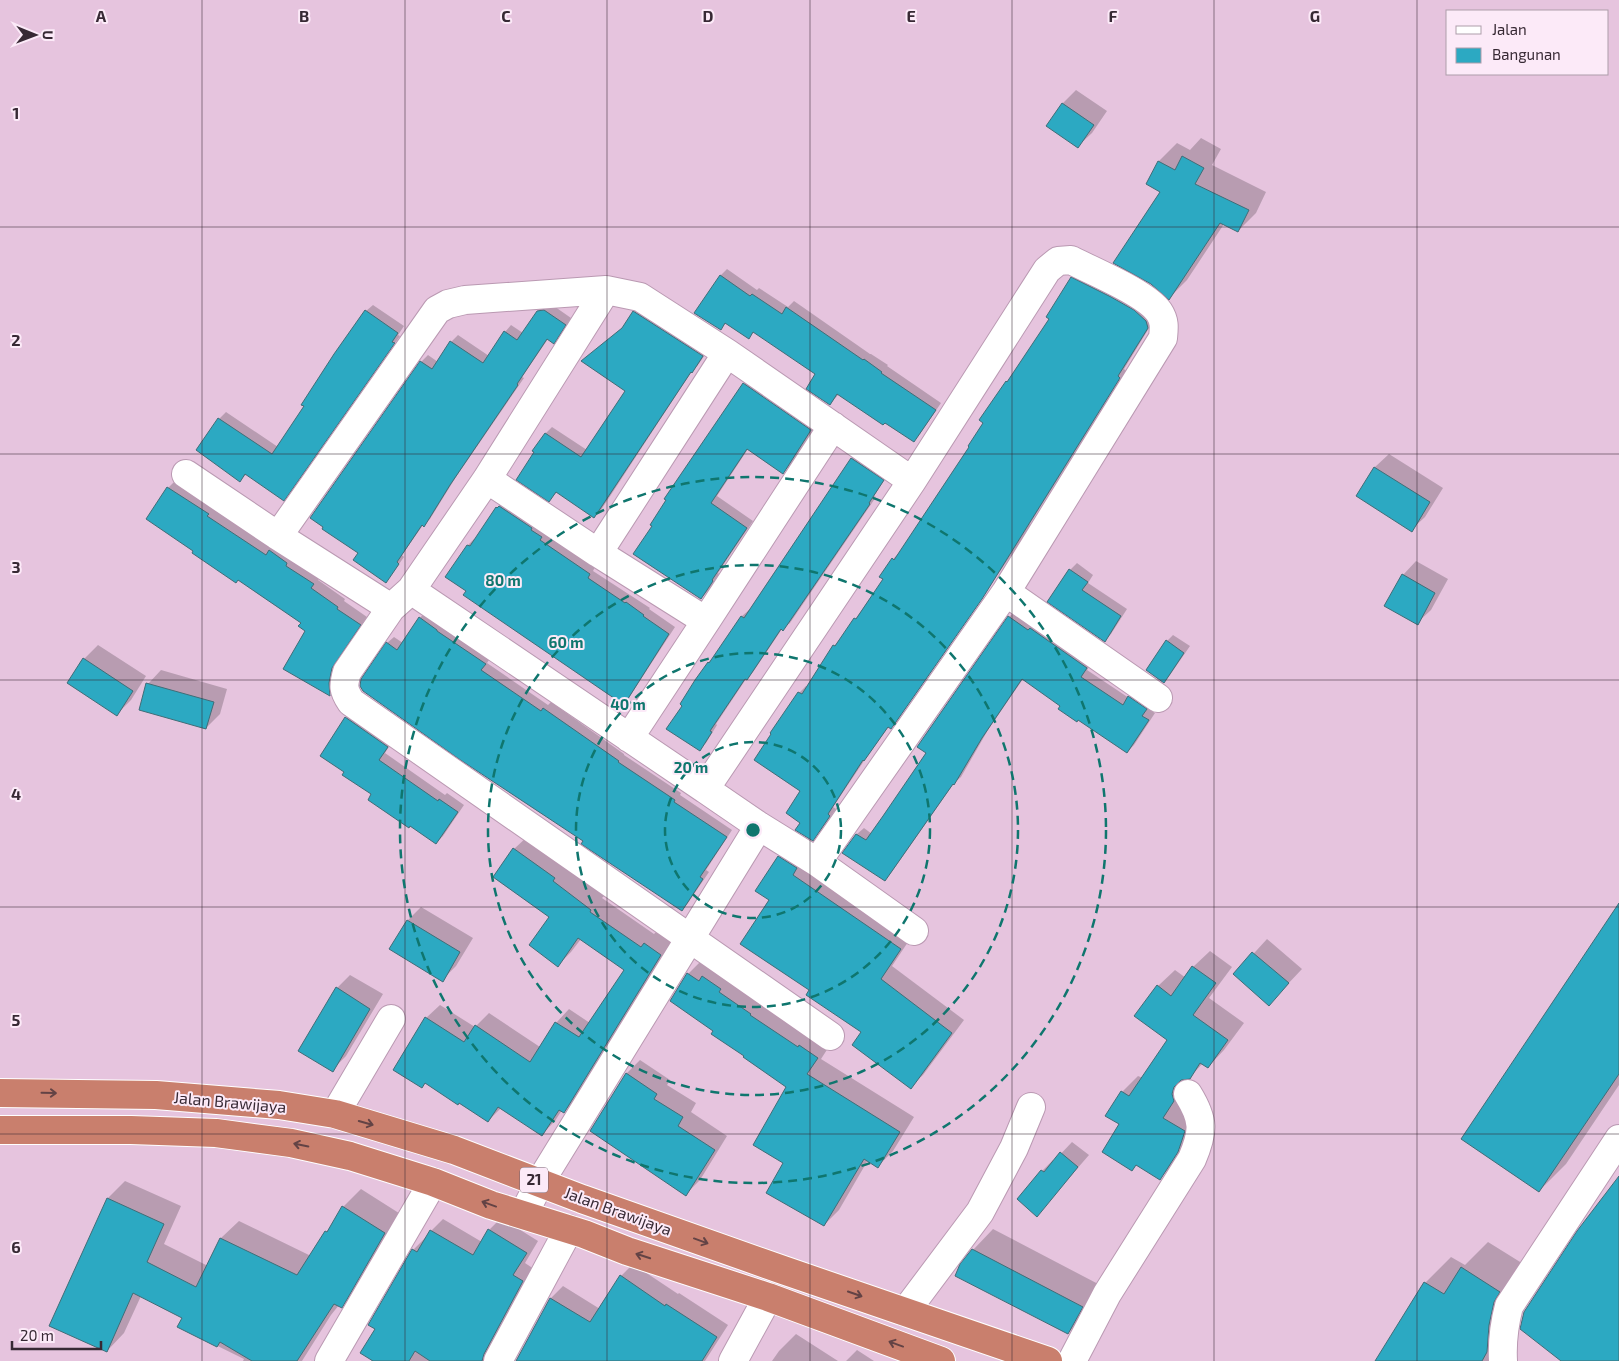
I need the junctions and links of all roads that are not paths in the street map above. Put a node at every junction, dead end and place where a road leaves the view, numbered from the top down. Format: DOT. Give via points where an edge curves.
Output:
graph roads {
  1 [pos="606,290"];
  2 [pos="727,353"];
  3 [pos="833,426"];
  4 [pos="186,474"];
  5 [pos="488,479"];
  6 [pos="912,481"];
  7 [pos="278,536"];
  8 [pos="598,553"];
  9 [pos="411,590"];
  10 [pos="1006,592"];
  11 [pos="391,608"];
  12 [pos="706,621"];
  13 [pos="1158,698"];
  14 [pos="629,738"];
  15 [pos="705,789"];
  16 [pos="759,826"];
  17 [pos="817,862"];
  18 [pos="914,931"];
  19 [pos="689,938"];
  20 [pos="391,1019"];
  21 [pos="830,1036"];
  22 [pos="0,1092"];
  23 [pos="1188,1094"];
  24 [pos="1031,1107"];
  25 [pos="335,1114"];
  26 [pos="0,1130"];
  27 [pos="1619,1139"];
  28 [pos="433,1182"];
  29 [pos="540,1182"];
  30 [pos="597,1204"];
  31 [pos="522,1215"];
  32 [pos="577,1232"];
  33 [pos="768,1297"];
  34 [pos="905,1312"];
  35 [pos="329,1361"];
  36 [pos="498,1361"];
  37 [pos="734,1361"];
  38 [pos="941,1361"];
  39 [pos="1048,1361"];
  40 [pos="1072,1361"];
  41 [pos="1504,1361"];
  1 -- 2 [label="street" via="640,297"];
  1 -- 5 [label="street"];
  1 -- 7 [label="street" via="465,300 437,310"];
  2 -- 3 [label="street"];
  2 -- 8 [label="street"];
  3 -- 6 [label="street"];
  3 -- 12 [label="street"];
  4 -- 7 [label="street"];
  5 -- 8 [label="street"];
  5 -- 9 [label="street"];
  6 -- 10 [label="street" via="1047,270 1058,261 1070,260 1143,297 1158,312 1165,325 1163,338"];
  6 -- 15 [label="street"];
  7 -- 11 [label="street"];
  8 -- 12 [label="street"];
  9 -- 11 [label="street"];
  9 -- 14 [label="street"];
  10 -- 13 [label="street"];
  10 -- 17 [label="street"];
  11 -- 19 [label="street" via="347,672 344,684 351,702"];
  12 -- 14 [label="street"];
  14 -- 15 [label="street"];
  15 -- 16 [label="street"];
  16 -- 17 [label="street"];
  16 -- 19 [label="street"];
  17 -- 18 [label="street"];
  19 -- 21 [label="street"];
  19 -- 29 [label="street"];
  20 -- 25 [label="street"];
  22 -- 25 [label="highway, Jalan Brawijaya / 21, one-way" via="156,1095 279,1105"];
  23 -- 40 [label="street" via="1199,1116 1200,1141 1192,1159 1107,1294"];
  24 -- 34 [label="street" via="1014,1148 980,1212"];
  25 -- 29 [label="highway, Jalan Brawijaya / 21, one-way" via="454,1150"];
  28 -- 26 [label="highway, Jalan Brawijaya / 21, one-way" via="350,1156 291,1143 216,1133"];
  27 -- 41 [label="street" via="1509,1306 1502,1343"];
  31 -- 28 [label="highway, Jalan Brawijaya / 21, one-way"];
  28 -- 35 [label="street"];
  29 -- 30 [label="highway, Jalan Brawijaya / 21"];
  29 -- 31 [label="street"];
  30 -- 32 [label="highway"];
  30 -- 34 [label="highway, Jalan Brawijaya / 21, one-way"];
  31 -- 32 [label="highway, Jalan Brawijaya / 21"];
  33 -- 32 [label="highway, Jalan Brawijaya / 21, one-way"];
  32 -- 36 [label="street"];
  33 -- 37 [label="street"];
  38 -- 33 [label="highway, Jalan Brawijaya / 21, one-way"];
  34 -- 39 [label="highway, Jalan Brawijaya / 21"];
}
